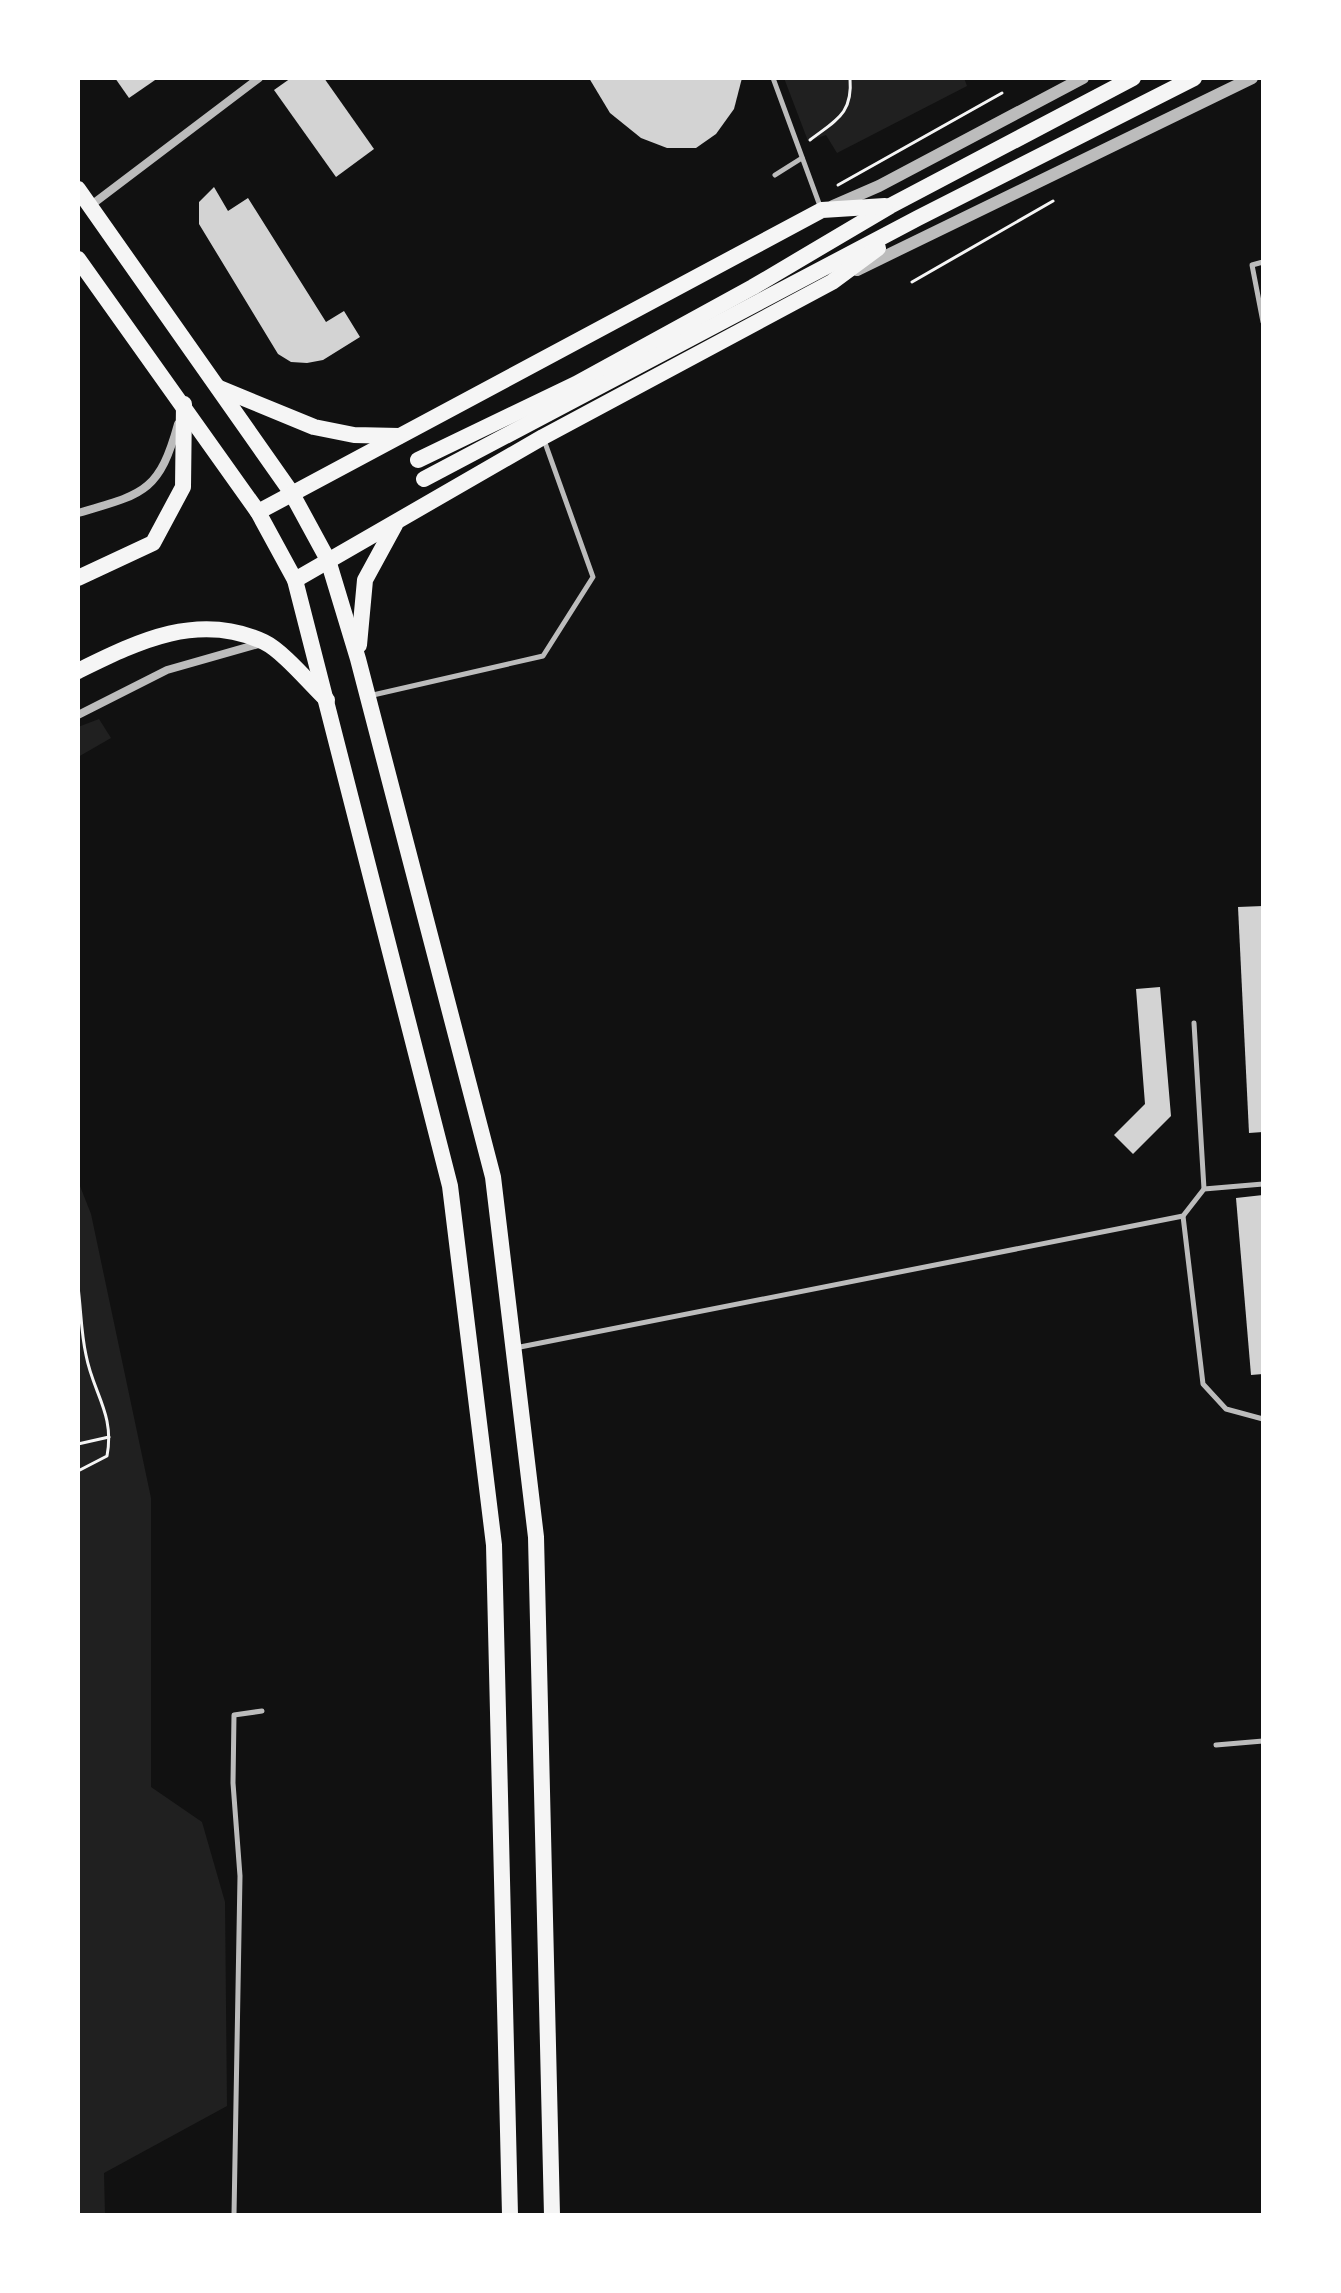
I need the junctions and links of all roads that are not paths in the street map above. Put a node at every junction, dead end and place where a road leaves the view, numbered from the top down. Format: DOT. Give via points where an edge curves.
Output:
graph roads {
  1 [pos="259,78"];
  2 [pos="773,78"];
  3 [pos="1083,78"];
  4 [pos="1133,78"];
  5 [pos="1194,78"];
  6 [pos="1252,78"];
  7 [pos="802,158"];
  8 [pos="775,175"];
  9 [pos="78,189"];
  10 [pos="90,206"];
  11 [pos="890,206"];
  12 [pos="822,210"];
  13 [pos="918,218"];
  14 [pos="78,259"];
  15 [pos="1263,262"];
  16 [pos="832,282"];
  17 [pos="1263,322"];
  18 [pos="218,387"];
  19 [pos="184,404"];
  20 [pos="405,437"];
  21 [pos="543,437"];
  22 [pos="418,460"];
  23 [pos="424,479"];
  24 [pos="291,492"];
  25 [pos="258,512"];
  26 [pos="78,513"];
  27 [pos="395,525"];
  28 [pos="328,560"];
  29 [pos="78,578"];
  30 [pos="295,580"];
  31 [pos="265,643"];
  32 [pos="358,659"];
  33 [pos="78,671"];
  34 [pos="368,696"];
  35 [pos="328,701"];
  36 [pos="78,715"];
  37 [pos="1194,1023"];
  38 [pos="1263,1184"];
  39 [pos="1204,1189"];
  40 [pos="1183,1216"];
  41 [pos="514,1348"];
  42 [pos="1263,1419"];
  43 [pos="262,1711"];
  44 [pos="1263,1741"];
  45 [pos="1216,1745"];
  46 [pos="234,2215"];
  47 [pos="510,2215"];
  48 [pos="552,2215"];
  1 -- 10 [label="street"];
  2 -- 7 [label="lane"];
  3 -- 12 [label="street" via="879,186"];
  4 -- 11 [label="main road"];
  5 -- 13 [label="main road"];
  6 -- 16 [label="street"];
  7 -- 8 [label="lane"];
  7 -- 12 [label="lane"];
  9 -- 10 [label="main road"];
  10 -- 18 [label="main road"];
  11 -- 12 [label="main road"];
  11 -- 22 [label="main road" via="576,384"];
  12 -- 20 [label="main road"];
  13 -- 16 [label="main road"];
  13 -- 23 [label="main road"];
  14 -- 19 [label="main road"];
  15 -- 17 [label="lane" via="1252,265"];
  16 -- 21 [label="main road"];
  18 -- 20 [label="main road" via="314,427"];
  18 -- 24 [label="main road"];
  19 -- 25 [label="main road"];
  19 -- 26 [label="street" via="166,465 136,496"];
  19 -- 29 [label="main road" via="183,487 153,543"];
  20 -- 24 [label="main road"];
  21 -- 27 [label="main road"];
  21 -- 34 [label="lane" via="593,577 543,656"];
  24 -- 25 [label="main road"];
  24 -- 28 [label="main road"];
  25 -- 30 [label="main road"];
  27 -- 28 [label="main road"];
  27 -- 32 [label="main road" via="365,580"];
  28 -- 30 [label="main road"];
  28 -- 32 [label="main road"];
  30 -- 35 [label="main road"];
  31 -- 33 [label="main road" via="204,627 134,644"];
  31 -- 35 [label="main road"];
  31 -- 36 [label="street" via="167,670"];
  32 -- 34 [label="main road"];
  34 -- 41 [label="main road" via="493,1177"];
  35 -- 47 [label="main road" via="450,1186 494,1545"];
  37 -- 39 [label="lane"];
  38 -- 39 [label="lane"];
  39 -- 40 [label="lane"];
  40 -- 41 [label="lane"];
  40 -- 42 [label="lane" via="1203,1384 1226,1409"];
  41 -- 48 [label="main road" via="536,1537"];
  43 -- 46 [label="lane" via="234,1715 240,1876"];
  44 -- 45 [label="lane"];
}
